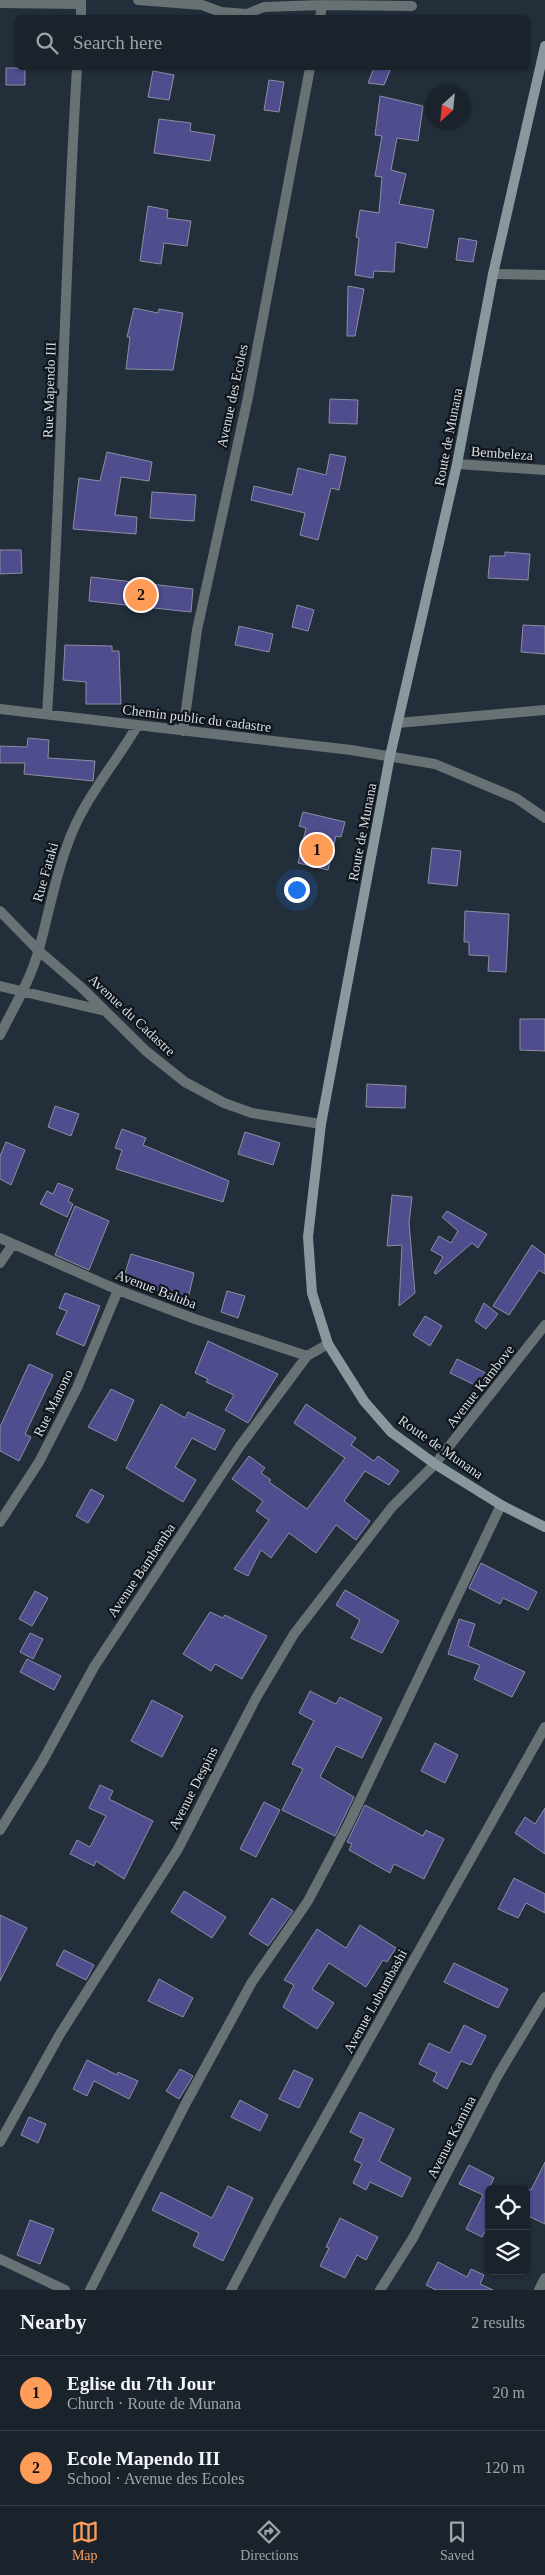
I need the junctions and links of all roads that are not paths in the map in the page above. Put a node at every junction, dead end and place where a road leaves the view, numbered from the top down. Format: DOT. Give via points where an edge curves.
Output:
graph roads {
  1 [pos="138,0"];
  2 [pos="81,2"];
  3 [pos="0,3"];
  4 [pos="322,5"];
  5 [pos="412,6"];
  6 [pos="81,15"];
  7 [pos="320,15"];
  8 [pos="545,46"];
  9 [pos="78,70"];
  10 [pos="310,70"];
  11 [pos="493,274"];
  12 [pos="545,275"];
  13 [pos="457,464"];
  14 [pos="545,470"];
  15 [pos="0,709"];
  16 [pos="545,710"];
  17 [pos="47,714"];
  18 [pos="398,723"];
  19 [pos="138,726"];
  20 [pos="183,731"];
  21 [pos="390,756"];
  22 [pos="545,818"];
  23 [pos="0,911"];
  24 [pos="39,951"];
  25 [pos="0,986"];
  26 [pos="23,990"];
  27 [pos="106,1011"];
  28 [pos="0,1035"];
  29 [pos="320,1124"];
  30 [pos="0,1238"];
  31 [pos="13,1244"];
  32 [pos="0,1263"];
  33 [pos="118,1290"];
  34 [pos="545,1325"];
  35 [pos="328,1344"];
  36 [pos="307,1356"];
  37 [pos="435,1464"];
  38 [pos="501,1505"];
  39 [pos="0,1522"];
  40 [pos="545,1527"];
  41 [pos="545,1727"];
  42 [pos="0,1830"];
  43 [pos="545,1997"];
  44 [pos="0,2142"];
  45 [pos="0,2259"];
  46 [pos="545,2278"];
  47 [pos="65,2290"];
  48 [pos="90,2290"];
  49 [pos="231,2290"];
  50 [pos="380,2290"];
  51 [pos="539,2290"];
  1 -- 4 [label="street" via="202,5 221,12 247,14 264,7"];
  2 -- 3 [label="street"];
  2 -- 6 [label="street"];
  4 -- 5 [label="street"];
  4 -- 7 [label="street"];
  8 -- 11 [label="main road, Route de Munana"];
  9 -- 17 [label="street, Rue Mapendo III" via="68,214 64,406"];
  10 -- 20 [label="street, Avenue des Ecoles" via="248,397 197,630"];
  11 -- 12 [label="street"];
  11 -- 13 [label="main road, Route de Munana"];
  13 -- 14 [label="street, Bembeleza"];
  13 -- 18 [label="main road, Route de Munana"];
  15 -- 17 [label="street, Chemin public du cadastre"];
  16 -- 18 [label="street"];
  17 -- 19 [label="street, Chemin public du cadastre"];
  18 -- 21 [label="main road, Route de Munana"];
  19 -- 20 [label="street, Chemin public du cadastre"];
  19 -- 24 [label="street, Rue Fataki" via="80,814 54,885"];
  20 -- 21 [label="street, Chemin public du cadastre"];
  21 -- 22 [label="street, Chemin public du cadastre" via="435,764 516,798"];
  21 -- 29 [label="main road, Route de Munana"];
  23 -- 24 [label="street, Avenue du Cadastre"];
  24 -- 26 [label="street, Rue Fataki"];
  24 -- 27 [label="street, Avenue du Cadastre"];
  25 -- 26 [label="street"];
  26 -- 27 [label="street"];
  26 -- 28 [label="street, Rue Fataki"];
  27 -- 29 [label="street, Avenue du Cadastre" via="146,1051 185,1082 224,1103 252,1113"];
  29 -- 35 [label="main road, Route de Munana" via="308,1238 312,1293"];
  30 -- 31 [label="street, Avenue Baluba"];
  31 -- 32 [label="street"];
  31 -- 33 [label="street, Avenue Baluba"];
  33 -- 36 [label="street, Avenue Baluba"];
  33 -- 39 [label="street, Rue Manono" via="77,1388 39,1462"];
  34 -- 37 [label="street, Avenue Kambove"];
  35 -- 36 [label="street, Avenue Bambemba"];
  35 -- 37 [label="main road, Route de Munana" via="364,1401 391,1432"];
  36 -- 42 [label="street, Avenue Bambemba" via="240,1446 125,1617"];
  37 -- 38 [label="main road, Route de Munana"];
  37 -- 44 [label="street, Avenue Despins" via="392,1508 294,1634 256,1698 178,1849 60,2034"];
  38 -- 40 [label="main road, Route de Munana"];
  38 -- 48 [label="street" via="348,1825 308,1901 252,1982"];
  41 -- 49 [label="street, Avenue Lubumbashi"];
  43 -- 50 [label="street, Avenue Kamina" via="498,2075 413,2238"];
  45 -- 47 [label="street"];
  46 -- 51 [label="street"];
}
